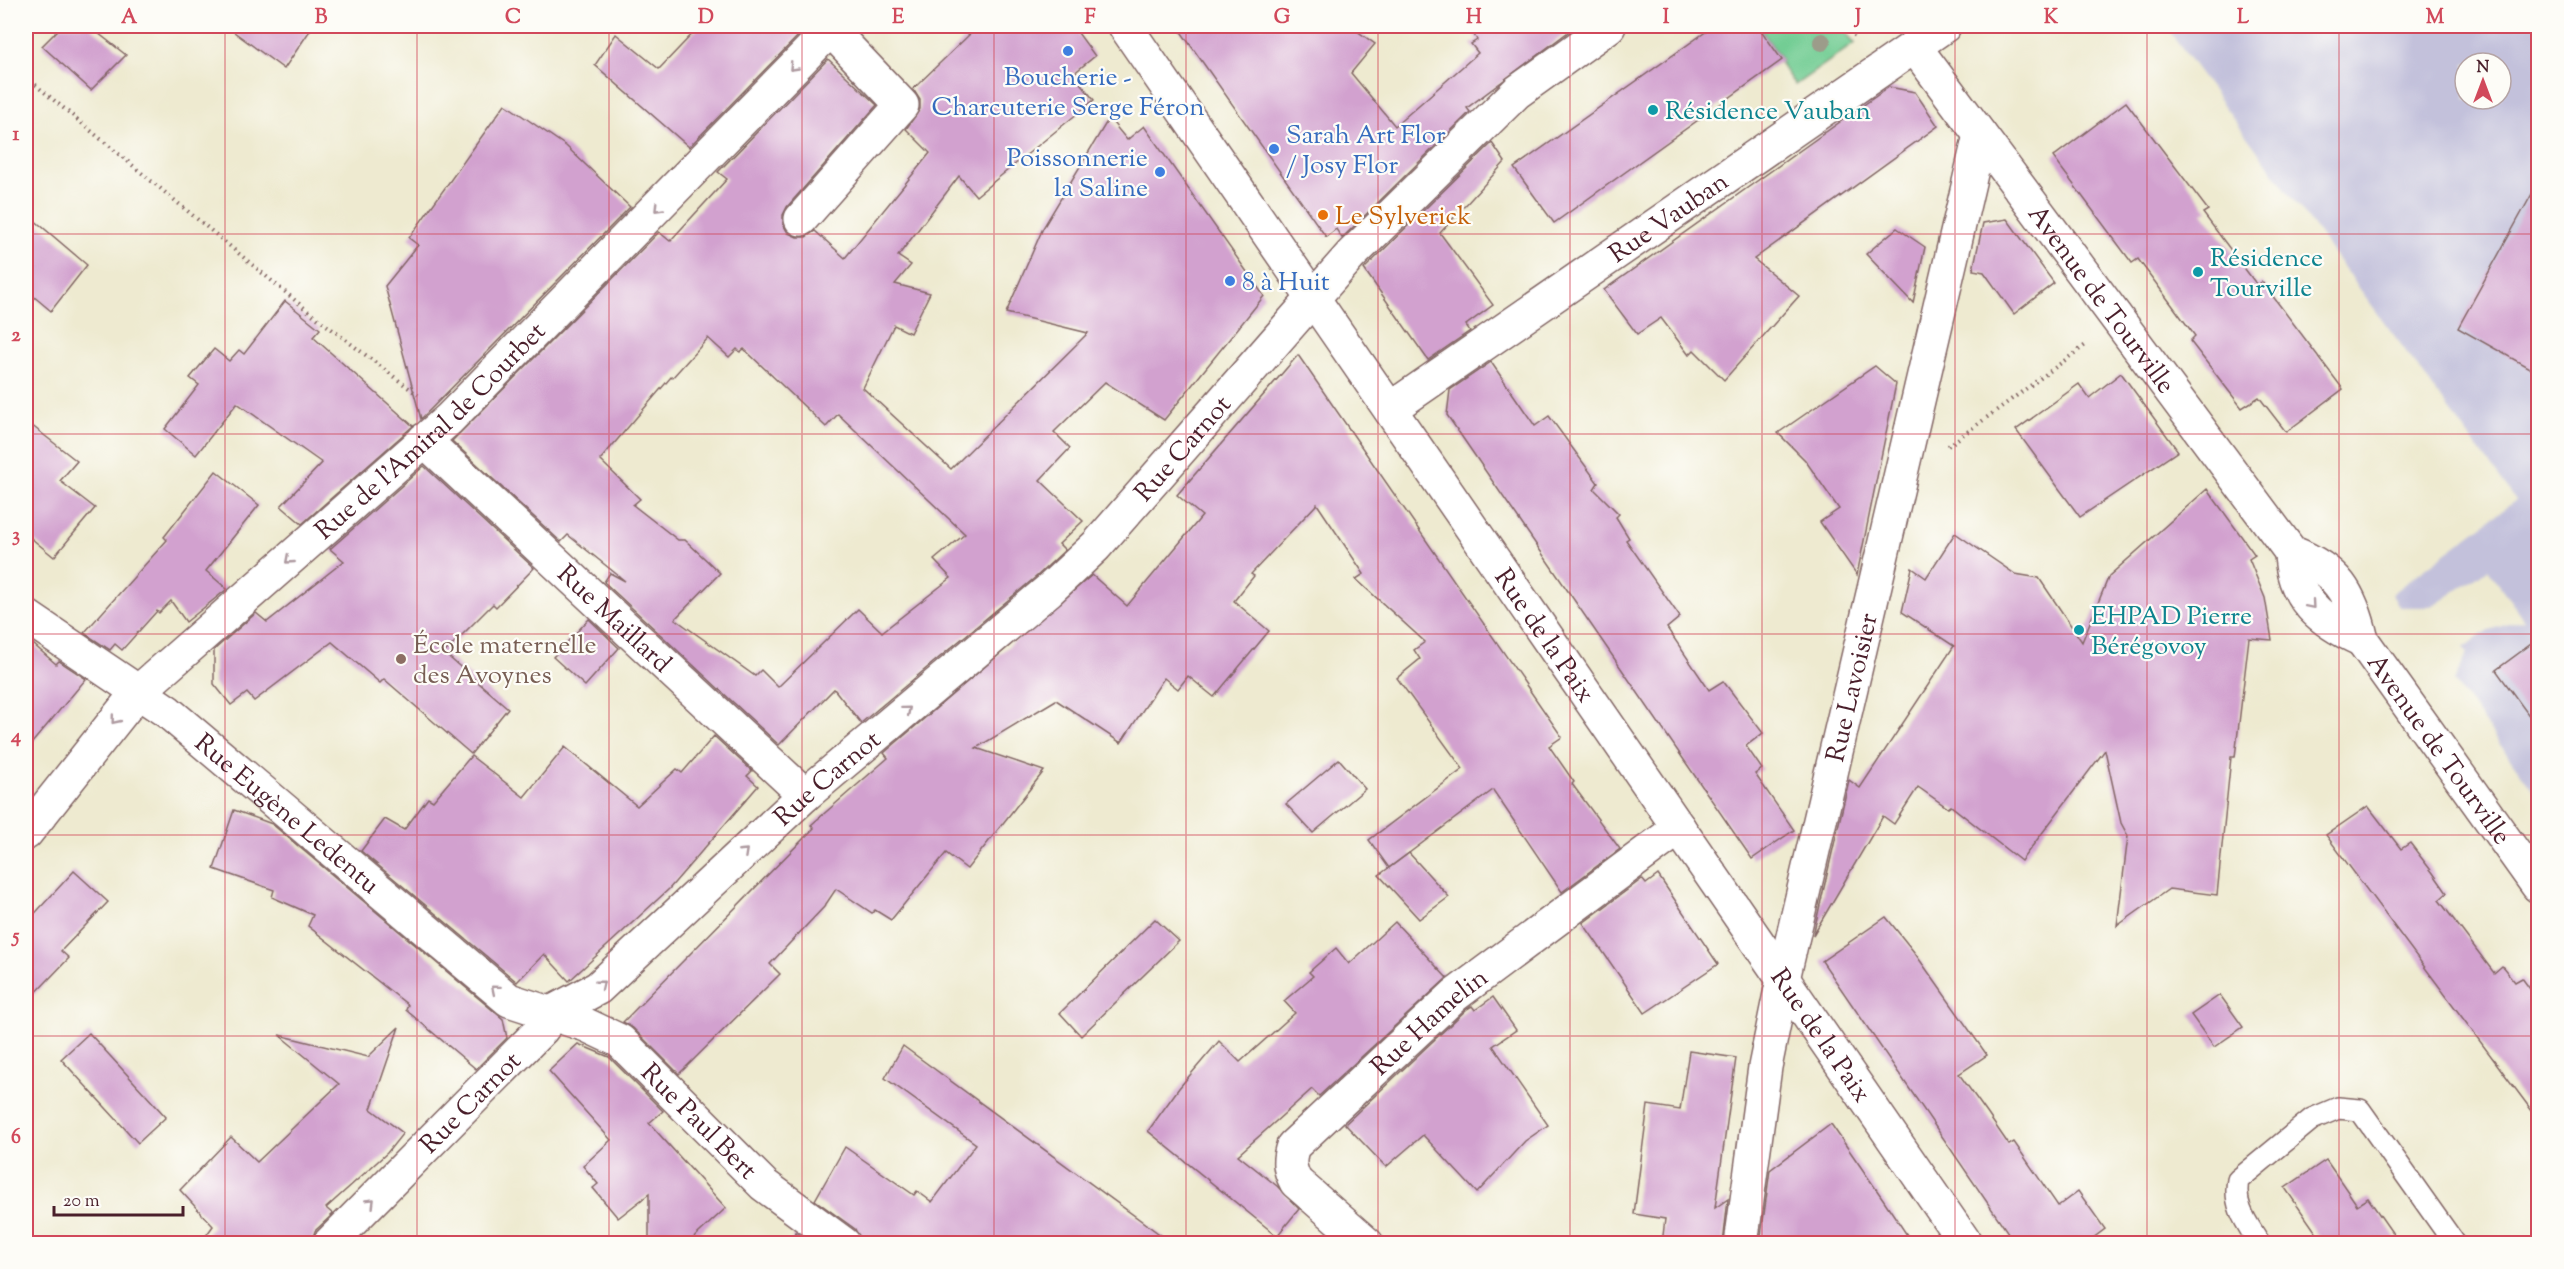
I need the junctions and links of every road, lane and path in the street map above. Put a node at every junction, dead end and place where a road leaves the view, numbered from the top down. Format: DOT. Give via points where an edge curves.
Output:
graph roads {
  1 [pos="1125,26"];
  2 [pos="1609,26"];
  3 [pos="1944,26"];
  4 [pos="830,27"];
  5 [pos="1914,46"];
  6 [pos="26,77"];
  7 [pos="1980,135"];
  8 [pos="801,219"];
  9 [pos="1312,297"];
  10 [pos="2119,321"];
  11 [pos="1390,409"];
  12 [pos="449,419"];
  13 [pos="424,440"];
  14 [pos="1900,481"];
  15 [pos="26,616"];
  16 [pos="137,693"];
  17 [pos="805,795"];
  18 [pos="1678,828"];
  19 [pos="26,833"];
  20 [pos="2538,885"];
  21 [pos="1783,979"];
  22 [pos="547,1015"];
  23 [pos="329,1244"];
  24 [pos="844,1244"];
  25 [pos="1366,1244"];
  26 [pos="1741,1244"];
  27 [pos="1966,1244"];
  28 [pos="2260,1244"];
  29 [pos="2455,1244"];
  1 -- 9 [label="street, Rue de la Paix"];
  2 -- 9 [label="street, Rue Carnot" via="1517,92"];
  3 -- 5 [label="street, Rue Vauban"];
  4 -- 8 [label="street" via="902,105"];
  4 -- 12 [label="street, Rue de l'Amiral de Courbet, one-way"];
  5 -- 7 [label="street, Avenue de Tourville"];
  5 -- 11 [label="street, Rue Vauban"];
  6 -- 12 [label="path" via="308,311"];
  7 -- 10 [label="street, Avenue de Tourville"];
  7 -- 14 [label="street, Rue Lavoisier"];
  9 -- 11 [label="street, Rue de la Paix"];
  17 -- 9 [label="street, Rue Carnot, one-way" via="1096,546"];
  10 -- 14 [label="path"];
  10 -- 20 [label="street, Avenue de Tourville" via="2291,552 2291,570 2310,606 2341,630 2362,640"];
  11 -- 18 [label="street, Rue de la Paix"];
  12 -- 13 [label="street, Rue de l'Amiral de Courbet"];
  13 -- 16 [label="street, Rue de l'Amiral de Courbet, one-way"];
  13 -- 17 [label="street, Rue Maillard"];
  14 -- 21 [label="street, Rue Lavoisier"];
  15 -- 16 [label="street, Rue Eugène Ledentu"];
  16 -- 19 [label="street, Rue de l'Amiral de Courbet, one-way"];
  22 -- 16 [label="street, Rue Eugène Ledentu, one-way" via="508,1000 168,712"];
  22 -- 17 [label="street, Rue Carnot, one-way" via="598,988"];
  18 -- 21 [label="street, Rue de la Paix"];
  18 -- 25 [label="street, Rue Hamelin" via="1455,994 1293,1146 1290,1171 1296,1182"];
  21 -- 26 [label="street, Rue Lavoisier" via="1764,1067"];
  21 -- 27 [label="street, Rue de la Paix"];
  23 -- 22 [label="street, Rue Carnot, one-way" via="543,1028"];
  22 -- 24 [label="street, Rue Paul Bert" via="586,1025 620,1041 764,1185"];
  28 -- 29 [label="lane" via="2241,1215 2236,1194 2238,1180 2312,1119 2338,1108 2360,1110"];
}
